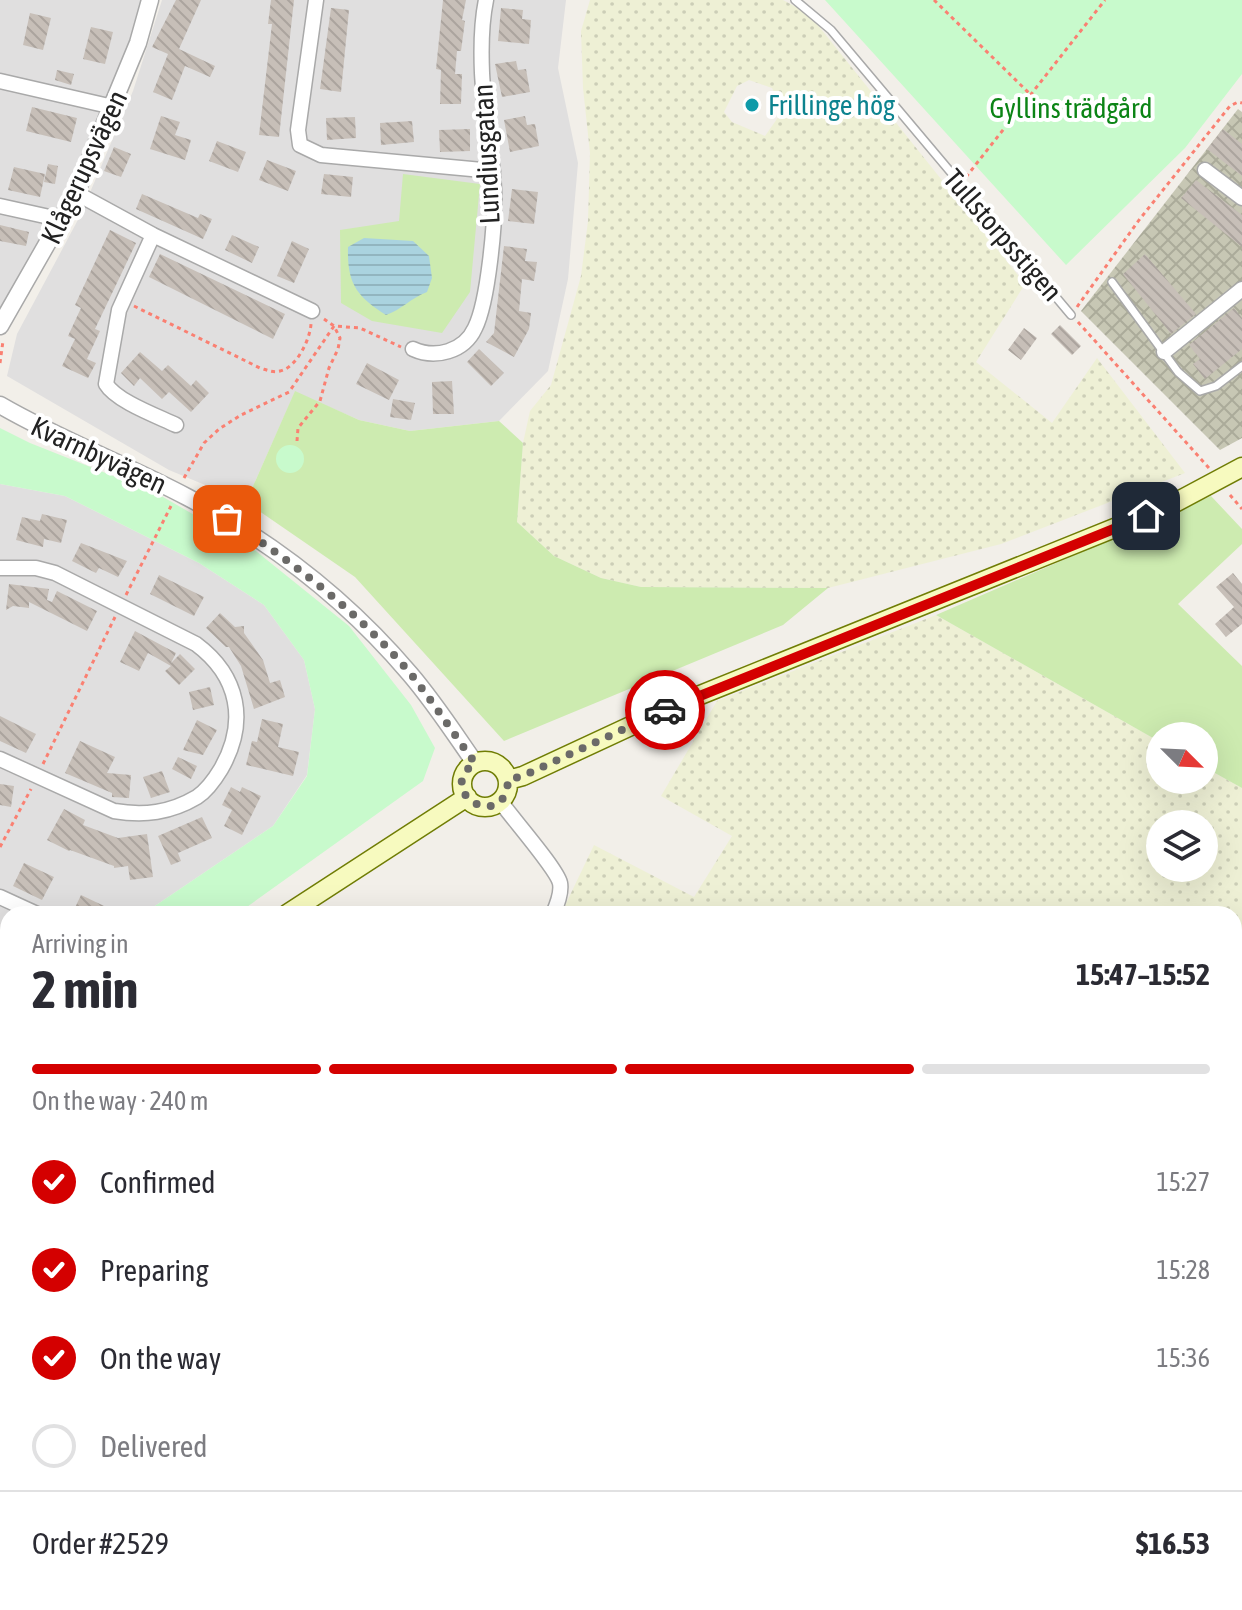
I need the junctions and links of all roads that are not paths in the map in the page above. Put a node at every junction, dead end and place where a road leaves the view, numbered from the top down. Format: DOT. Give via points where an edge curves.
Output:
graph roads {
  1 [pos="150,0"];
  2 [pos="316,0"];
  3 [pos="486,0"];
  4 [pos="795,0"];
  5 [pos="0,81"];
  6 [pos="113,107"];
  7 [pos="1205,170"];
  8 [pos="493,171"];
  9 [pos="76,193"];
  10 [pos="1242,198"];
  11 [pos="0,206"];
  12 [pos="63,220"];
  13 [pos="153,235"];
  14 [pos="1112,282"];
  15 [pos="1242,289"];
  16 [pos="312,311"];
  17 [pos="1071,315"];
  18 [pos="0,326"];
  19 [pos="413,349"];
  20 [pos="1164,352"];
  21 [pos="1242,366"];
  22 [pos="0,405"];
  23 [pos="176,425"];
  24 [pos="1242,467"];
  25 [pos="0,568"];
  26 [pos="0,759"];
  27 [pos="475,763"];
  28 [pos="508,780"];
  29 [pos="467,797"];
  30 [pos="500,801"];
  31 [pos="0,897"];
  32 [pos="20,906"];
  33 [pos="299,906"];
  34 [pos="557,906"];
  1 -- 6 [label="street, Klågerupsvägen"];
  2 -- 8 [label="street" via="300,145 321,155"];
  3 -- 8 [label="street, Lundiusgatan" via="482,74"];
  4 -- 17 [label="lane, Tullstorpsstigen" via="831,30"];
  5 -- 6 [label="street"];
  6 -- 9 [label="street, Klågerupsvägen"];
  7 -- 10 [label="street"];
  8 -- 19 [label="street, Lundiusgatan" via="485,294 475,329 442,353 427,355"];
  9 -- 12 [label="street, Klågerupsvägen"];
  9 -- 13 [label="street"];
  11 -- 12 [label="street"];
  12 -- 18 [label="street, Klågerupsvägen"];
  13 -- 16 [label="street"];
  13 -- 23 [label="street" via="123,301 106,384"];
  14 -- 20 [label="lane"];
  15 -- 20 [label="street"];
  20 -- 21 [label="lane" via="1200,391"];
  22 -- 27 [label="street, Kvarnbyvägen" via="186,496 284,556 410,673"];
  24 -- 28 [label="main road" via="1169,506 692,699"];
  25 -- 26 [label="street" via="55,573 196,644 213,657 233,693 237,714 228,757 216,777 200,795 159,813 114,811"];
  27 -- 28 [label="main road" via="493,762"];
  27 -- 29 [label="main road" via="462,778"];
  28 -- 30 [label="main road"];
  29 -- 30 [label="main road" via="483,806"];
  29 -- 33 [label="main road"];
  30 -- 34 [label="street" via="557,876 561,885"];
  31 -- 32 [label="street"];
}
